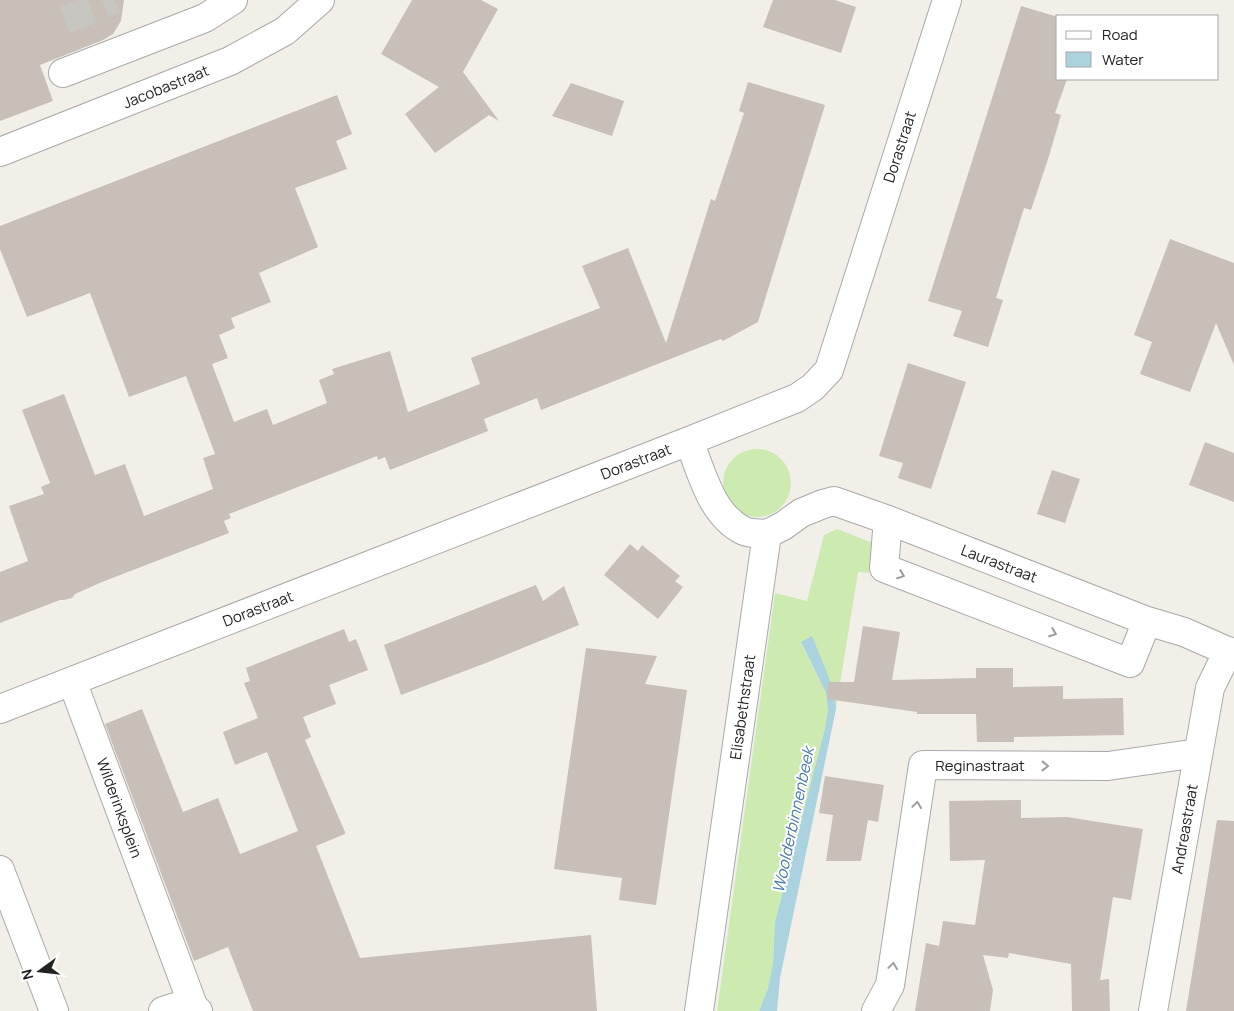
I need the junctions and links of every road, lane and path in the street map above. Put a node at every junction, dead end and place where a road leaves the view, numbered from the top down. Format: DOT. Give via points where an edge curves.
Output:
graph roads {
  1 [pos="233,0"];
  2 [pos="320,0"];
  3 [pos="947,0"];
  4 [pos="63,73"];
  5 [pos="0,152"];
  6 [pos="689,441"];
  7 [pos="888,520"];
  8 [pos="767,534"];
  9 [pos="1147,621"];
  10 [pos="1231,652"];
  11 [pos="72,681"];
  12 [pos="0,709"];
  13 [pos="1198,753"];
  14 [pos="0,870"];
  15 [pos="196,1010"];
  16 [pos="54,1011"];
  17 [pos="163,1011"];
  18 [pos="700,1011"];
  19 [pos="876,1011"];
  20 [pos="1153,1011"];
  1 -- 4 [label="street" via="205,18"];
  2 -- 5 [label="street, Jacobastraat" via="284,31 230,61"];
  3 -- 6 [label="street, Dorastraat" via="829,370 797,398"];
  6 -- 8 [label="street" via="711,498 728,521 746,532"];
  6 -- 11 [label="street, Dorastraat"];
  7 -- 8 [label="street, Laurastraat" via="834,501 801,513"];
  7 -- 9 [label="street, Laurastraat"];
  7 -- 9 [label="street, one-way" via="884,568 1130,663"];
  8 -- 18 [label="street, Elisabethstraat"];
  9 -- 10 [label="street, Laurastraat"];
  10 -- 13 [label="street, Andreastraat" via="1210,688"];
  11 -- 12 [label="street"];
  11 -- 15 [label="street, Wilderinksplein"];
  19 -- 13 [label="street, Reginastraat, one-way" via="890,985 923,765 1108,766"];
  13 -- 20 [label="street, Andreastraat"];
  14 -- 16 [label="street"];
  15 -- 17 [label="street, Wilderinksplein" via="180,1005"];
}
